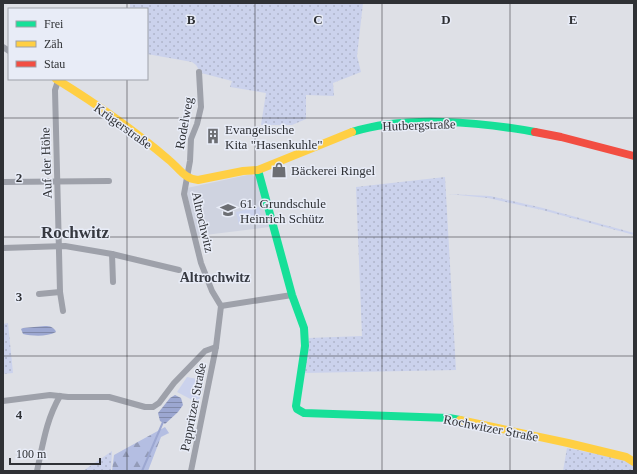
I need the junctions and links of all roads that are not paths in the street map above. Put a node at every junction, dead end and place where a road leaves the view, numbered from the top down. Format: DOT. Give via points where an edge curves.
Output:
graph roads {
  1 [pos="199,72"];
  2 [pos="57,80"];
  3 [pos="634,156"];
  4 [pos="258,170"];
  5 [pos="187,178"];
  6 [pos="58,180"];
  7 [pos="109,180"];
  8 [pos="3,182"];
  9 [pos="60,246"];
  10 [pos="3,248"];
  11 [pos="112,254"];
  12 [pos="179,270"];
  13 [pos="113,282"];
  14 [pos="60,292"];
  15 [pos="39,294"];
  16 [pos="292,295"];
  17 [pos="221,306"];
  18 [pos="63,312"];
  19 [pos="216,347"];
  20 [pos="60,396"];
  21 [pos="3,401"];
  22 [pos="634,462"];
  23 [pos="37,471"];
  24 [pos="191,471"];
  1 -- 5 [label="street, Rodelweg" via="201,107 191,139"];
  2 -- 5 [label="street, Krügerstraße" via="117,120 170,161"];
  2 -- 6 [label="street, Auf der Höhe" via="55,89"];
  3 -- 4 [label="street, Hutbergstraße" via="561,137 504,126 444,122 390,123 353,131"];
  4 -- 5 [label="street, Hutbergstraße" via="198,180"];
  4 -- 16 [label="street"];
  5 -- 17 [label="street, Altrochwitz" via="184,194 201,263"];
  6 -- 7 [label="street"];
  6 -- 8 [label="street"];
  6 -- 9 [label="street, Auf der Höhe"];
  9 -- 10 [label="street"];
  9 -- 11 [label="street"];
  9 -- 14 [label="street, Auf der Höhe"];
  11 -- 12 [label="street"];
  11 -- 13 [label="street"];
  14 -- 15 [label="street"];
  14 -- 18 [label="street, Auf der Höhe"];
  16 -- 17 [label="street"];
  16 -- 22 [label="street, Rochwitzer Straße" via="305,338 296,406 304,413 449,418 568,443 626,457"];
  17 -- 19 [label="street"];
  19 -- 20 [label="street" via="205,351 153,407 109,397"];
  19 -- 24 [label="street, Pappritzer Straße"];
  20 -- 21 [label="street" via="50,394"];
  20 -- 23 [label="street" via="47,426"];
}
